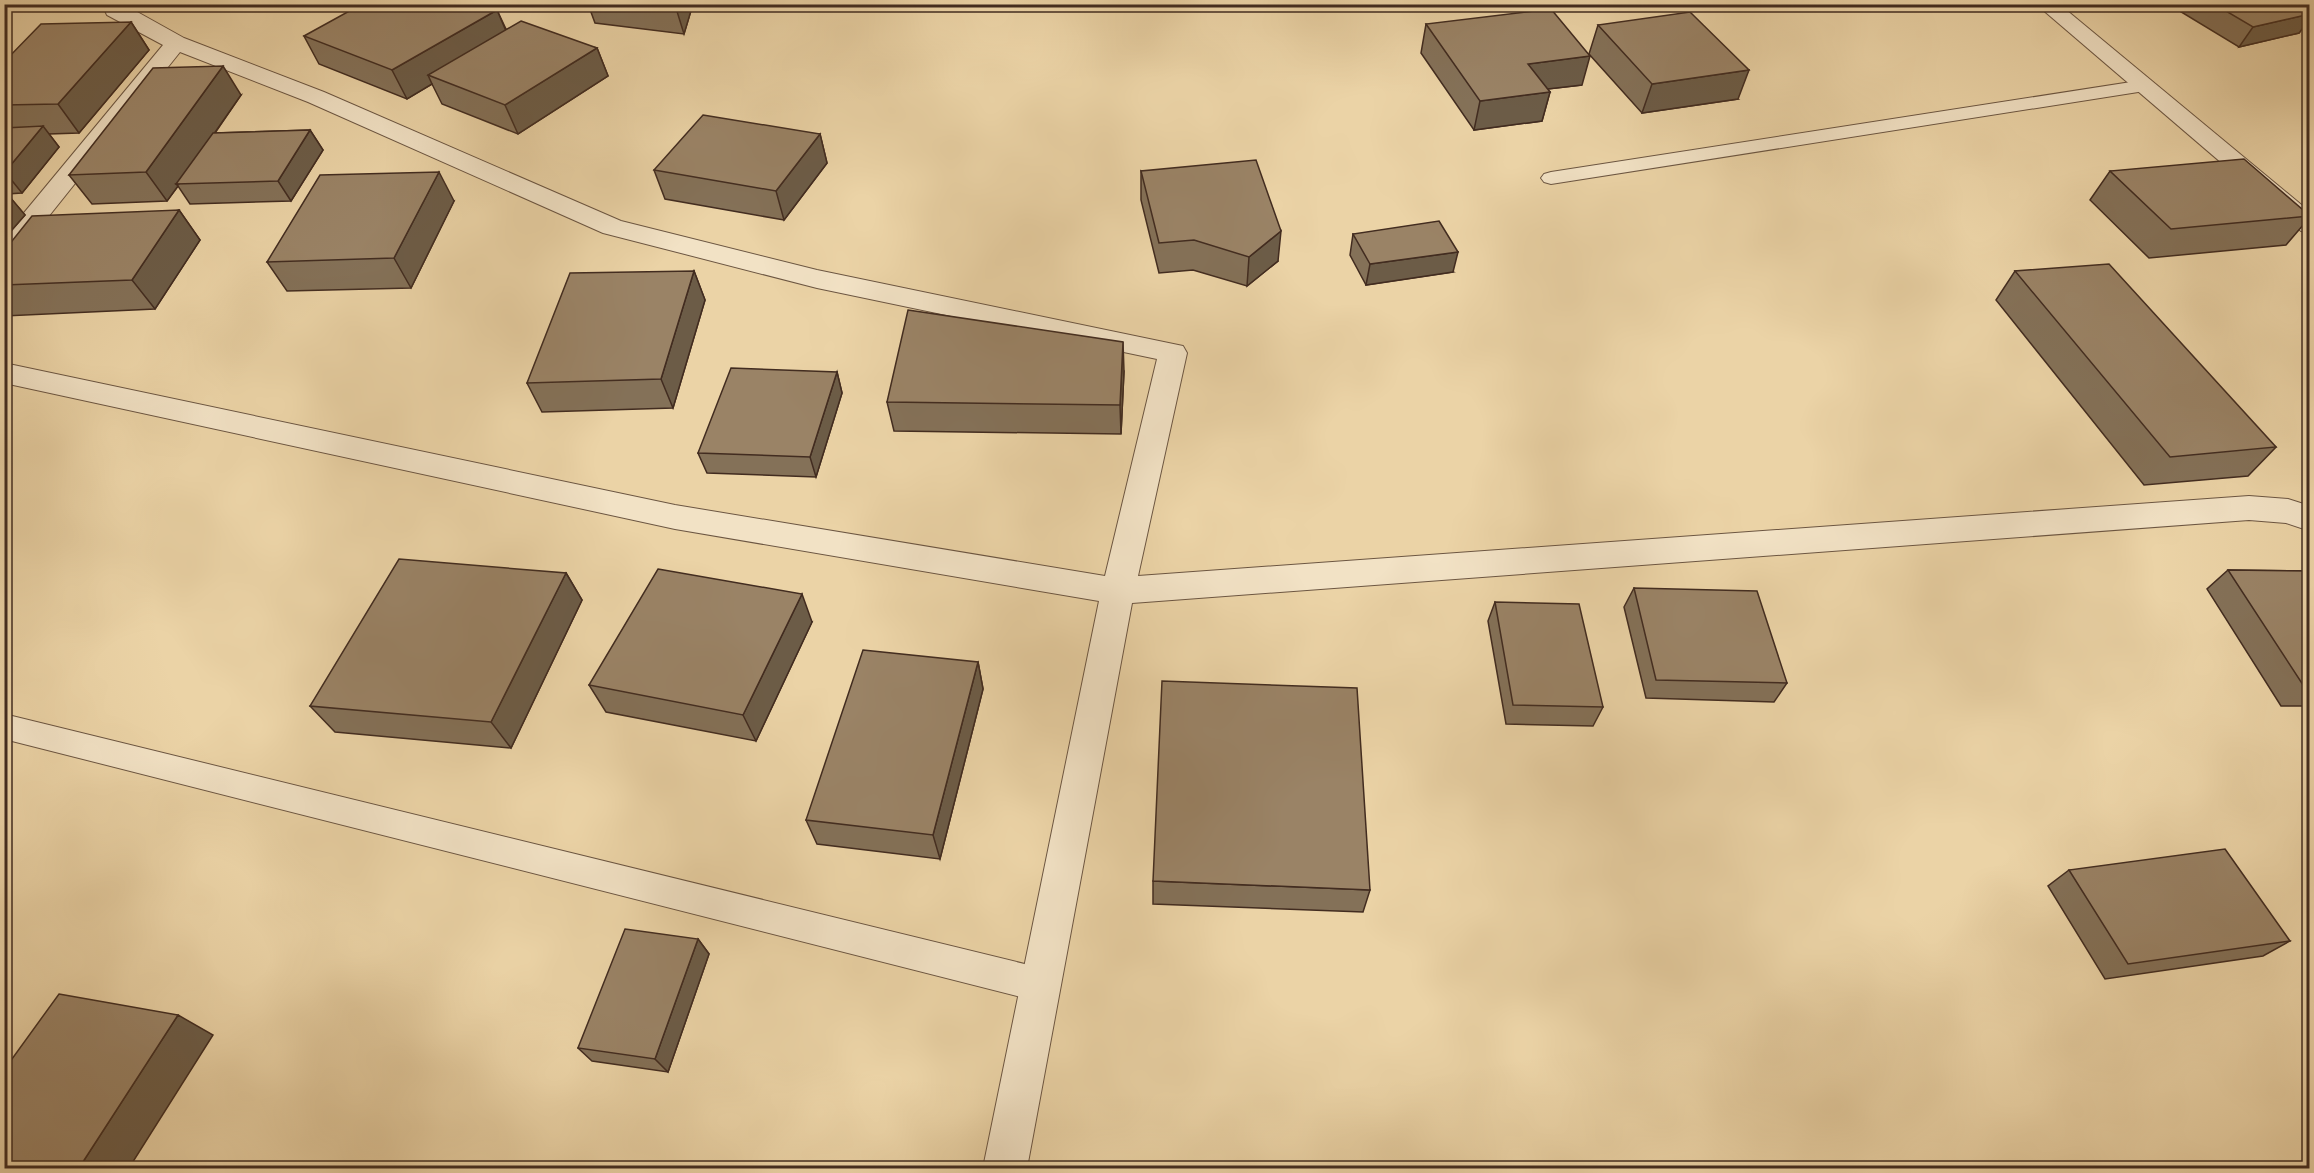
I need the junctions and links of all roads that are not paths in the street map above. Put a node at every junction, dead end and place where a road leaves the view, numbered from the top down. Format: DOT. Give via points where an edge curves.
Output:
graph roads {
  1 [pos="112,4"];
  2 [pos="2046,4"];
  3 [pos="176,43"];
  4 [pos="2144,86"];
  5 [pos="1551,178"];
  6 [pos="2310,225"];
  7 [pos="4,255"];
  8 [pos="4,373"];
  9 [pos="2310,519"];
  10 [pos="1118,591"];
  11 [pos="4,726"];
  12 [pos="1041,984"];
  13 [pos="1005,1168"];
  1 -- 3 [label="street" via="115,10"];
  2 -- 4 [label="street"];
  3 -- 7 [label="street"];
  3 -- 10 [label="street" via="316,97 612,227 816,279 1173,353"];
  4 -- 5 [label="lane"];
  4 -- 6 [label="street"];
  8 -- 10 [label="street" via="675,517"];
  9 -- 10 [label="street" via="2288,511 2249,508"];
  10 -- 12 [label="street"];
  11 -- 12 [label="lane"];
  12 -- 13 [label="street"];
}
